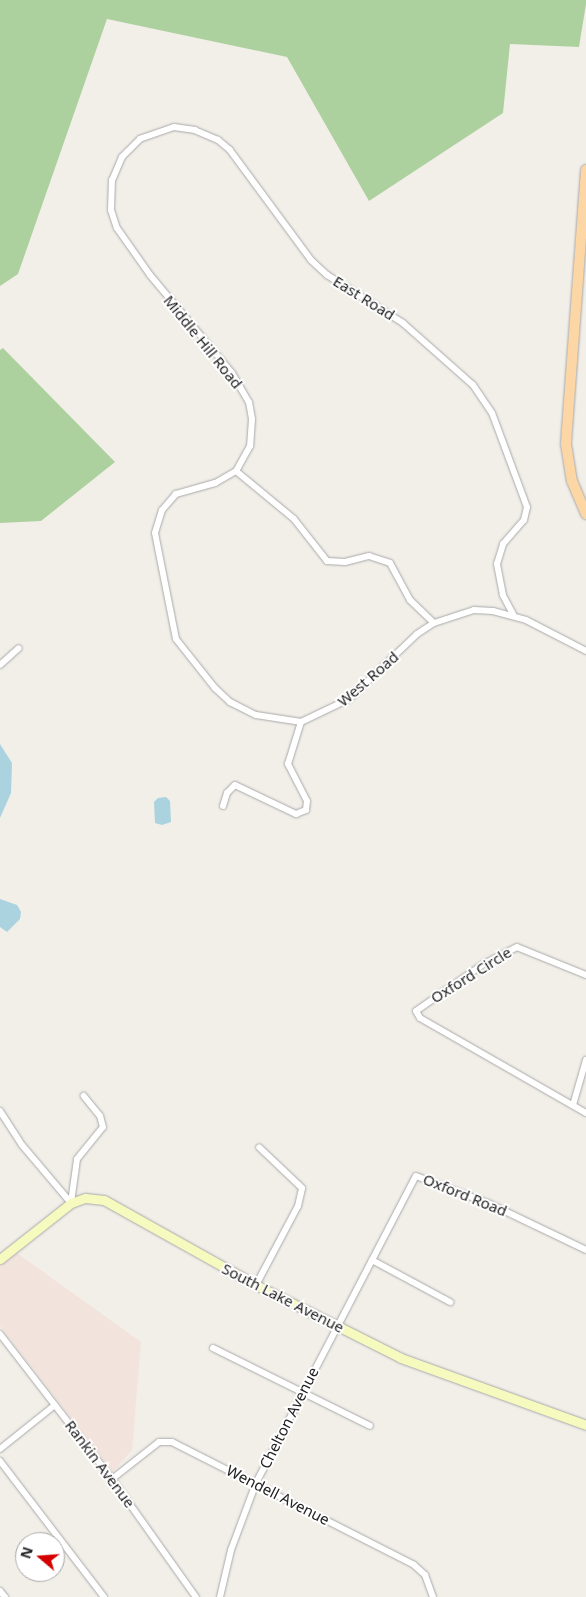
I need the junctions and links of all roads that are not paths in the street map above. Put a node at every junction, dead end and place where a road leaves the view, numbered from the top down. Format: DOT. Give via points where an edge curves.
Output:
graph roads {
  1 [pos="586,170"];
  2 [pos="115,222"];
  3 [pos="236,471"];
  4 [pos="586,514"];
  5 [pos="514,616"];
  6 [pos="434,623"];
  7 [pos="18,648"];
  8 [pos="586,651"];
  9 [pos="0,665"];
  10 [pos="301,722"];
  11 [pos="223,806"];
  12 [pos="586,975"];
  13 [pos="586,1060"];
  14 [pos="585,1073"];
  15 [pos="84,1096"];
  16 [pos="572,1105"];
  17 [pos="0,1111"];
  18 [pos="586,1113"];
  19 [pos="259,1147"];
  20 [pos="71,1204"];
  21 [pos="586,1250"];
  22 [pos="0,1259"];
  23 [pos="372,1260"];
  24 [pos="256,1285"];
  25 [pos="450,1302"];
  26 [pos="337,1326"];
  27 [pos="0,1334"];
  28 [pos="213,1348"];
  29 [pos="302,1393"];
  30 [pos="55,1405"];
  31 [pos="586,1424"];
  32 [pos="370,1426"];
  33 [pos="0,1449"];
  34 [pos="0,1461"];
  35 [pos="112,1479"];
  36 [pos="256,1483"];
  37 [pos="0,1591"];
  38 [pos="5,1597"];
  39 [pos="104,1597"];
  40 [pos="196,1597"];
  41 [pos="220,1597"];
  42 [pos="433,1597"];
  1 -- 4 [label="main road" via="566,444 572,481"];
  2 -- 3 [label="street, Middle Hill Road" via="150,275 232,373 245,394 253,430 248,454"];
  2 -- 5 [label="street, East Road" via="110,210 112,180 131,146 166,128 180,127 206,134 230,150 311,260 327,275 403,323 473,385 492,413 527,507 524,520 503,544 497,564 503,595"];
  3 -- 6 [label="street" via="294,519 327,561 345,562 369,556 390,563 410,600"];
  3 -- 10 [label="street" via="215,483 181,491 166,504 159,516 154,540 168,589 173,628 182,650 230,702 256,715"];
  5 -- 6 [label="street, West Road" via="474,610"];
  5 -- 8 [label="street, West Road"];
  6 -- 10 [label="street, West Road" via="417,634 348,699"];
  7 -- 9 [label="street"];
  10 -- 11 [label="street" via="288,764 307,800 306,810 296,814 235,785 227,793"];
  12 -- 16 [label="street, Oxford Circle" via="517,947 485,964 416,1012 420,1018"];
  13 -- 14 [label="street"];
  14 -- 16 [label="street"];
  15 -- 20 [label="street" via="100,1116 103,1127 77,1159"];
  16 -- 18 [label="street, Oxford Circle"];
  17 -- 20 [label="street" via="22,1145"];
  19 -- 24 [label="street" via="302,1188 298,1206"];
  20 -- 22 [label="street, South Lake Avenue"];
  20 -- 24 [label="street, South Lake Avenue" via="93,1198 117,1205 184,1247"];
  21 -- 23 [label="street, Oxford Road" via="490,1204 418,1176 413,1179"];
  23 -- 25 [label="street"];
  23 -- 26 [label="street, Oxford Road"];
  24 -- 26 [label="street, South Lake Avenue"];
  26 -- 29 [label="street, Chelton Avenue"];
  26 -- 31 [label="street, South Lake Avenue" via="401,1358"];
  27 -- 30 [label="street, Rankin Avenue"];
  28 -- 29 [label="street"];
  29 -- 32 [label="street"];
  29 -- 36 [label="street, Chelton Avenue"];
  30 -- 33 [label="street"];
  30 -- 35 [label="street, Rankin Avenue"];
  34 -- 39 [label="street"];
  35 -- 36 [label="street, Wendell Avenue" via="163,1440"];
  35 -- 40 [label="street, Rankin Avenue"];
  36 -- 41 [label="street, Chelton Avenue" via="231,1550"];
  36 -- 42 [label="street, Wendell Avenue" via="414,1565 425,1576"];
  37 -- 38 [label="street"];
}
